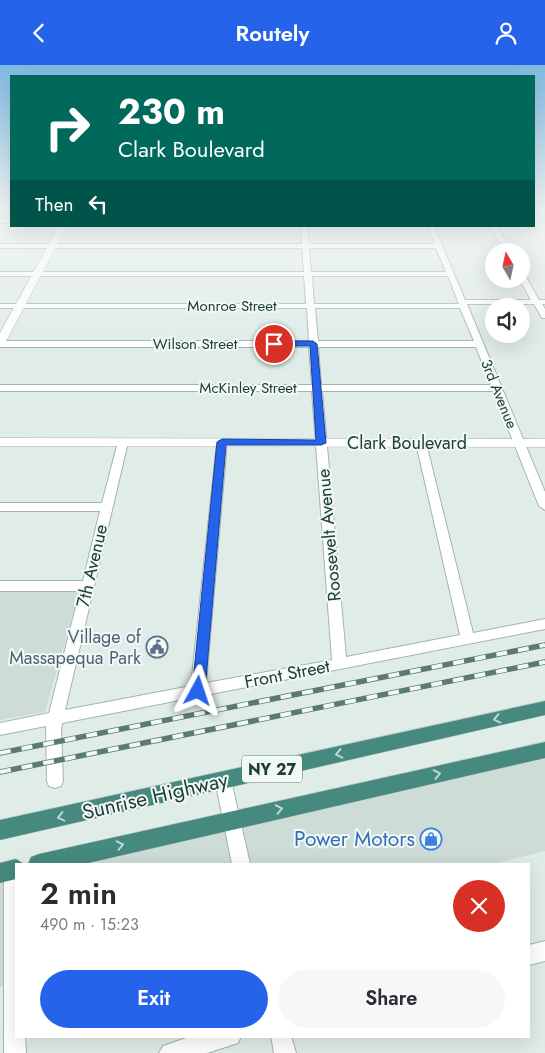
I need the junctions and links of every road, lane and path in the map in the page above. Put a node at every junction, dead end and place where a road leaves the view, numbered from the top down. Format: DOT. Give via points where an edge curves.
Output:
graph roads {
  1 [pos="47,256"];
  2 [pos="307,256"];
  3 [pos="443,256"];
  4 [pos="0,274"];
  5 [pos="37,274"];
  6 [pos="308,274"];
  7 [pos="450,274"];
  8 [pos="530,287"];
  9 [pos="541,302"];
  10 [pos="463,304"];
  11 [pos="0,306"];
  12 [pos="20,306"];
  13 [pos="310,306"];
  14 [pos="545,316"];
  15 [pos="0,343"];
  16 [pos="313,344"];
  17 [pos="479,344"];
  18 [pos="0,388"];
  19 [pos="317,388"];
  20 [pos="497,388"];
  21 [pos="0,442"];
  22 [pos="123,442"];
  23 [pos="222,442"];
  24 [pos="321,443"];
  25 [pos="420,443"];
  26 [pos="520,443"];
  27 [pos="545,443"];
  28 [pos="545,506"];
  29 [pos="0,507"];
  30 [pos="106,507"];
  31 [pos="0,586"];
  32 [pos="88,586"];
  33 [pos="545,624"];
  34 [pos="468,639"];
  35 [pos="339,664"];
  36 [pos="198,691"];
  37 [pos="545,708"];
  38 [pos="55,719"];
  39 [pos="0,729"];
  40 [pos="545,750"];
  41 [pos="56,781"];
  42 [pos="222,781"];
  43 [pos="231,819"];
  44 [pos="0,831"];
  45 [pos="43,863"];
  46 [pos="241,863"];
  47 [pos="10,870"];
  48 [pos="545,951"];
  49 [pos="530,955"];
  50 [pos="224,1038"];
  51 [pos="281,1038"];
  52 [pos="15,1053"];
  53 [pos="170,1053"];
  54 [pos="285,1053"];
  1 -- 5 [label="street"];
  2 -- 6 [label="street, Roosevelt Avenue"];
  3 -- 7 [label="street, 3rd Avenue"];
  4 -- 5 [label="street"];
  5 -- 6 [label="street"];
  5 -- 12 [label="street"];
  6 -- 7 [label="street"];
  6 -- 13 [label="street, Roosevelt Avenue"];
  7 -- 10 [label="street, 3rd Avenue"];
  8 -- 9 [label="street"];
  9 -- 10 [label="street, Monroe Street"];
  9 -- 14 [label="street"];
  10 -- 13 [label="street, Monroe Street"];
  10 -- 17 [label="street, 3rd Avenue"];
  11 -- 12 [label="street, Monroe Street"];
  12 -- 13 [label="street, Monroe Street"];
  12 -- 15 [label="street"];
  13 -- 16 [label="street, Roosevelt Avenue"];
  15 -- 16 [label="street, Wilson Street"];
  16 -- 17 [label="street, Wilson Street"];
  16 -- 19 [label="street, Roosevelt Avenue"];
  17 -- 20 [label="street, 3rd Avenue"];
  18 -- 19 [label="street, McKinley Street"];
  19 -- 20 [label="street, McKinley Street"];
  19 -- 24 [label="street, Roosevelt Avenue"];
  20 -- 26 [label="street, 3rd Avenue"];
  21 -- 22 [label="street, Clark Boulevard"];
  22 -- 23 [label="street, Clark Boulevard"];
  22 -- 30 [label="street, 7th Avenue"];
  23 -- 24 [label="street, Clark Boulevard"];
  23 -- 36 [label="street"];
  24 -- 25 [label="street, Clark Boulevard"];
  24 -- 35 [label="street, Roosevelt Avenue"];
  25 -- 26 [label="street, Clark Boulevard"];
  25 -- 34 [label="street"];
  26 -- 27 [label="street, Clark Boulevard"];
  26 -- 28 [label="street, 3rd Avenue"];
  29 -- 30 [label="street"];
  30 -- 32 [label="street, 7th Avenue"];
  31 -- 32 [label="street"];
  32 -- 38 [label="street, 7th Avenue"];
  33 -- 34 [label="street, Front Street"];
  34 -- 35 [label="street, Front Street"];
  35 -- 36 [label="street, Front Street"];
  36 -- 38 [label="street, Front Street"];
  37 -- 42 [label="highway, Sunrise Highway / NY 27, one-way"];
  38 -- 39 [label="street, Front Street"];
  38 -- 41 [label="street, 7th Avenue"];
  43 -- 40 [label="highway, NY 27, one-way"];
  42 -- 43 [label="street"];
  42 -- 44 [label="highway, Sunrise Highway / NY 27, one-way"];
  45 -- 43 [label="highway, NY 27, one-way"];
  43 -- 46 [label="street"];
  47 -- 52 [label="street"];
  48 -- 49 [label="street"];
  50 -- 53 [label="street"];
  51 -- 54 [label="street"];
}
